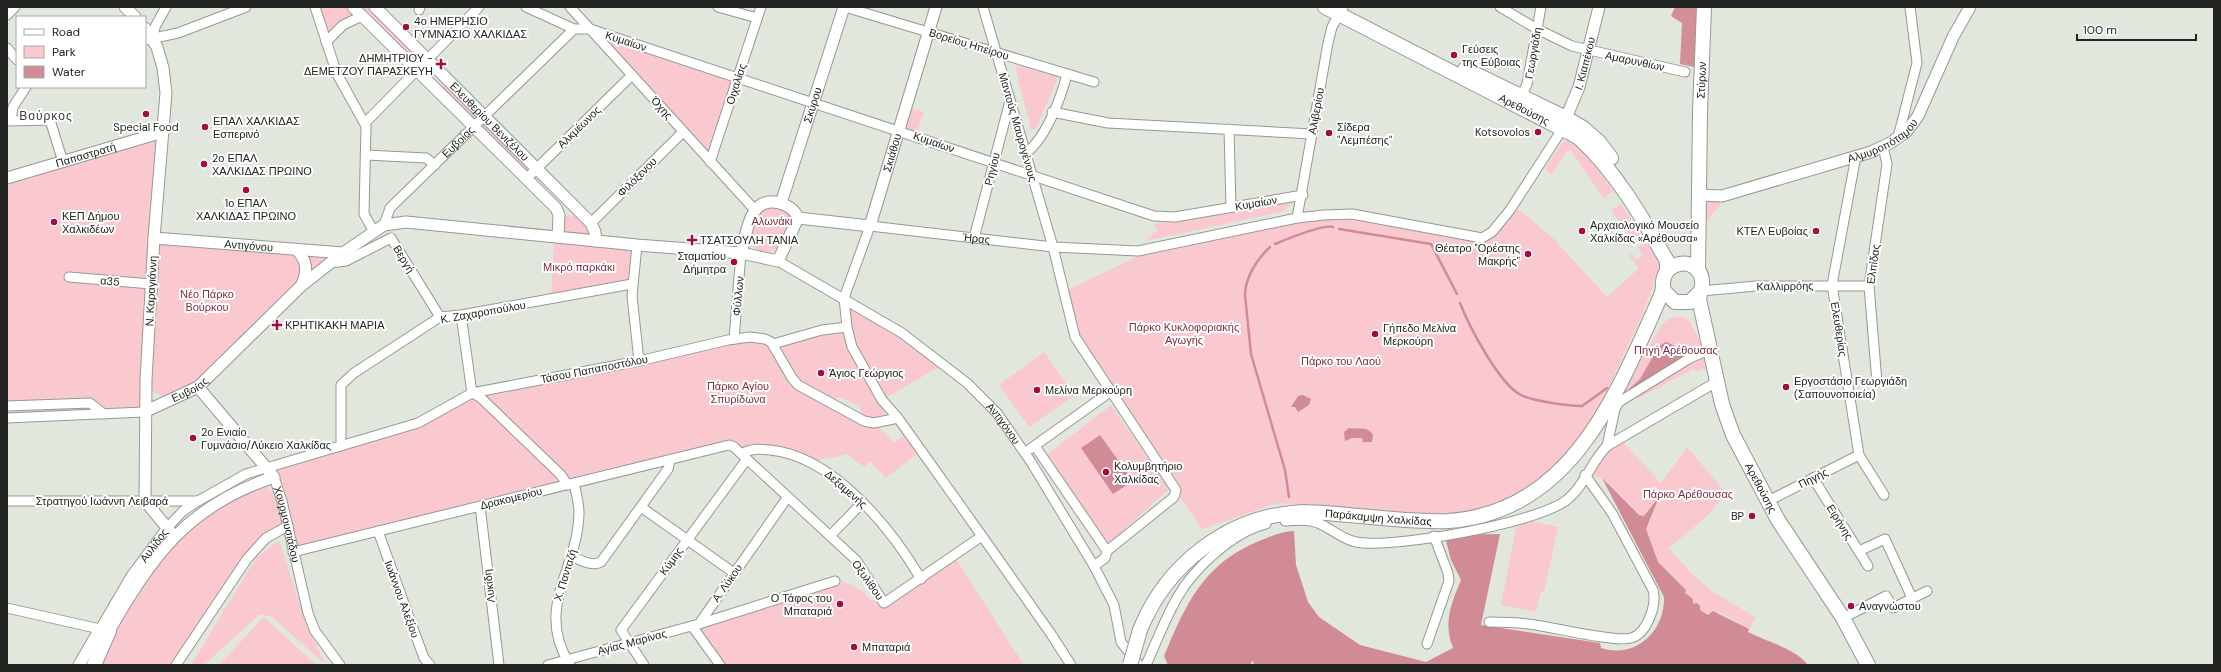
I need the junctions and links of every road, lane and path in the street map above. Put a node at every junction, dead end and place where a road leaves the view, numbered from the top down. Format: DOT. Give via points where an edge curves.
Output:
graph roads {
  1 [pos="15,7"];
  2 [pos="125,7"];
  3 [pos="166,7"];
  4 [pos="246,7"];
  5 [pos="315,7"];
  6 [pos="353,7"];
  7 [pos="375,7"];
  8 [pos="480,7"];
  9 [pos="526,7"];
  10 [pos="718,7"];
  11 [pos="761,7"];
  12 [pos="844,7"];
  13 [pos="936,7"];
  14 [pos="983,7"];
  15 [pos="1325,7"];
  16 [pos="1500,7"];
  17 [pos="1541,7"];
  18 [pos="1599,7"];
  19 [pos="1704,7"];
  20 [pos="1910,7"];
  21 [pos="1970,7"];
  22 [pos="571,8"];
  23 [pos="1341,9"];
  24 [pos="7,15"];
  25 [pos="134,16"];
  26 [pos="362,16"];
  27 [pos="757,18"];
  28 [pos="574,29"];
  29 [pos="590,29"];
  30 [pos="1537,29"];
  31 [pos="929,32"];
  32 [pos="149,39"];
  33 [pos="326,42"];
  34 [pos="7,48"];
  35 [pos="1589,51"];
  36 [pos="996,52"];
  37 [pos="16,59"];
  38 [pos="427,61"];
  39 [pos="418,71"];
  40 [pos="1685,72"];
  41 [pos="1066,74"];
  42 [pos="632,75"];
  43 [pos="738,78"];
  44 [pos="1094,82"];
  45 [pos="25,88"];
  46 [pos="1521,98"];
  47 [pos="1010,99"];
  48 [pos="813,102"];
  49 [pos="1052,112"];
  50 [pos="485,117"];
  51 [pos="9,121"];
  52 [pos="1565,123"];
  53 [pos="365,124"];
  54 [pos="475,127"];
  55 [pos="1229,129"];
  56 [pos="899,130"];
  57 [pos="164,132"];
  58 [pos="683,132"];
  59 [pos="1312,134"];
  60 [pos="1898,137"];
  61 [pos="1883,147"];
  62 [pos="1026,153"];
  63 [pos="1699,153"];
  64 [pos="366,156"];
  65 [pos="1856,156"];
  66 [pos="63,162"];
  67 [pos="710,162"];
  68 [pos="994,163"];
  69 [pos="435,165"];
  70 [pos="537,168"];
  71 [pos="1033,177"];
  72 [pos="7,178"];
  73 [pos="526,179"];
  74 [pos="1700,192"];
  75 [pos="1303,195"];
  76 [pos="781,203"];
  77 [pos="1231,207"];
  78 [pos="754,210"];
  79 [pos="798,218"];
  80 [pos="1297,218"];
  81 [pos="591,223"];
  82 [pos="384,225"];
  83 [pos="870,226"];
  84 [pos="374,232"];
  85 [pos="558,237"];
  86 [pos="154,238"];
  87 [pos="974,238"];
  88 [pos="596,241"];
  89 [pos="637,245"];
  90 [pos="1053,247"];
  91 [pos="297,250"];
  92 [pos="343,252"];
  93 [pos="741,253"];
  94 [pos="778,261"];
  95 [pos="328,263"];
  96 [pos="1682,264"];
  97 [pos="1667,271"];
  98 [pos="1698,271"];
  99 [pos="69,277"];
  100 [pos="151,284"];
  101 [pos="632,284"];
  102 [pos="1832,284"];
  103 [pos="301,286"];
  104 [pos="1663,286"];
  105 [pos="1869,286"];
  106 [pos="1701,291"];
  107 [pos="844,298"];
  108 [pos="1680,302"];
  109 [pos="461,315"];
  110 [pos="440,317"];
  111 [pos="847,326"];
  112 [pos="734,338"];
  113 [pos="773,344"];
  114 [pos="1710,347"];
  115 [pos="639,361"];
  116 [pos="1630,362"];
  117 [pos="1718,381"];
  118 [pos="1877,382"];
  119 [pos="198,387"];
  120 [pos="1110,392"];
  121 [pos="472,393"];
  122 [pos="7,406"];
  123 [pos="144,412"];
  124 [pos="104,414"];
  125 [pos="7,418"];
  126 [pos="898,418"];
  127 [pos="729,445"];
  128 [pos="341,446"];
  129 [pos="1035,446"];
  130 [pos="1607,446"];
  131 [pos="1025,453"];
  132 [pos="1859,455"];
  133 [pos="744,456"];
  134 [pos="670,460"];
  135 [pos="271,472"];
  136 [pos="1585,475"];
  137 [pos="1813,478"];
  138 [pos="571,484"];
  139 [pos="1884,495"];
  140 [pos="787,498"];
  141 [pos="7,501"];
  142 [pos="146,501"];
  143 [pos="198,501"];
  144 [pos="1768,501"];
  145 [pos="862,503"];
  146 [pos="480,506"];
  147 [pos="641,507"];
  148 [pos="288,526"];
  149 [pos="378,531"];
  150 [pos="170,532"];
  151 [pos="830,536"];
  152 [pos="982,536"];
  153 [pos="1434,536"];
  154 [pos="687,539"];
  155 [pos="1106,551"];
  156 [pos="293,552"];
  157 [pos="1859,552"];
  158 [pos="571,556"];
  159 [pos="1094,566"];
  160 [pos="1868,566"];
  161 [pos="734,573"];
  162 [pos="921,579"];
  163 [pos="835,581"];
  164 [pos="1927,591"];
  165 [pos="1912,598"];
  166 [pos="7,608"];
  167 [pos="1843,618"];
  168 [pos="1489,622"];
  169 [pos="696,625"];
  170 [pos="105,630"];
  171 [pos="628,643"];
  172 [pos="1427,644"];
  173 [pos="333,661"];
  174 [pos="568,662"];
  175 [pos="79,665"];
  176 [pos="94,665"];
  177 [pos="176,665"];
  178 [pos="340,665"];
  179 [pos="430,665"];
  180 [pos="499,665"];
  181 [pos="548,665"];
  182 [pos="644,665"];
  183 [pos="720,665"];
  184 [pos="1071,665"];
  185 [pos="1130,665"];
  186 [pos="1139,665"];
  187 [pos="1146,665"];
  188 [pos="1868,665"];
  1 -- 24 [label="street"];
  2 -- 25 [label="street"];
  3 -- 32 [label="street"];
  4 -- 32 [label="street" via="178,33"];
  5 -- 33 [label="street"];
  6 -- 26 [label="street"];
  7 -- 38 [label="street, Ελευθερίου Βενιζέλου"];
  8 -- 38 [label="street"];
  9 -- 28 [label="street, Κυμαίων"];
  10 -- 27 [label="street"];
  11 -- 27 [label="street, Οιχαλίας"];
  12 -- 31 [label="street, Βορείου Ηπείρου"];
  12 -- 48 [label="street, Σκύρου"];
  13 -- 31 [label="street, Σκιάθου"];
  14 -- 36 [label="street, Μαντούς Μαυρογένους"];
  15 -- 23 [label="main road, Αρεθούσης"];
  16 -- 30 [label="street, Αμαρυνθίων"];
  17 -- 30 [label="street, Γεωργιάδη"];
  18 -- 35 [label="street, Ι. Κιαπέκου"];
  19 -- 63 [label="main road, Στύρων"];
  20 -- 60 [label="street" via="1917,63"];
  21 -- 60 [label="street, Αλμυροπόταμου" via="1953,37 1918,116"];
  22 -- 29 [label="street, Όχης"];
  23 -- 46 [label="main road, Αρεθούσης"];
  23 -- 52 [label="main road, Αρεθούσης" via="1514,105"];
  23 -- 59 [label="street, Αλιβερίου" via="1328,43"];
  26 -- 33 [label="street" via="343,24"];
  26 -- 39 [label="street"];
  27 -- 43 [label="street, Οιχαλίας"];
  28 -- 29 [label="street, Κυμαίων"];
  28 -- 50 [label="street, Ευβοίας"];
  29 -- 42 [label="street, Όχης"];
  29 -- 43 [label="street, Κυμαίων"];
  30 -- 35 [label="street, Αμαρυνθίων"];
  30 -- 46 [label="street, Γεωργιάδη" via="1527,84"];
  31 -- 36 [label="street, Βορείου Ηπείρου"];
  31 -- 56 [label="street, Σκιάθου"];
  32 -- 57 [label="street, Ν. Καραγιάννη" via="158,53 165,81"];
  33 -- 53 [label="street" via="336,74"];
  34 -- 37 [label="street"];
  35 -- 40 [label="street, Αμαρυνθίων"];
  35 -- 52 [label="street, Ι. Κιαπέκου"];
  36 -- 41 [label="street, Βορείου Ηπείρου"];
  36 -- 47 [label="street, Μαντούς Μαυρογένους"];
  38 -- 39 [label="street"];
  38 -- 50 [label="street, Ελευθερίου Βενιζέλου"];
  39 -- 53 [label="street"];
  39 -- 54 [label="street"];
  41 -- 44 [label="street, Βορείου Ηπείρου"];
  41 -- 49 [label="street"];
  42 -- 58 [label="street, Όχης"];
  42 -- 70 [label="street, Αλκμέωνος"];
  43 -- 48 [label="street, Κυμαίων"];
  43 -- 67 [label="street, Οιχαλίας"];
  45 -- 51 [label="street" via="13,107"];
  46 -- 52 [label="main road, Αρεθούσης"];
  47 -- 62 [label="street, Μαντούς Μαυρογένους"];
  47 -- 68 [label="street, Ρηγίου"];
  48 -- 56 [label="street, Κυμαίων"];
  48 -- 76 [label="street, Σκύρου"];
  49 -- 55 [label="street" via="1108,123"];
  49 -- 62 [label="street" via="1039,140"];
  50 -- 54 [label="street, Ευβοίας"];
  50 -- 70 [label="street, Ελευθερίου Βενιζέλου"];
  51 -- 66 [label="street" via="50,120"];
  52 -- 80 [label="street, Ήρας" via="1510,210 1492,232 1482,238 1352,214"];
  52 -- 96 [label="main road, Αρεθούσης" via="1583,128 1599,142"];
  52 -- 97 [label="main road, Αρεθούσης" via="1612,175 1667,261"];
  53 -- 64 [label="street"];
  54 -- 69 [label="street, Ευβοίας"];
  54 -- 73 [label="street"];
  55 -- 59 [label="street"];
  55 -- 77 [label="street"];
  56 -- 68 [label="street, Κυμαίων"];
  56 -- 83 [label="street, Σκιάθου"];
  57 -- 66 [label="street, Παπαστρατή"];
  57 -- 86 [label="street, Ν. Καραγιάννη"];
  58 -- 67 [label="street, Όχης"];
  58 -- 81 [label="street, Φιλόξενου"];
  59 -- 75 [label="street, Αλιβερίου"];
  60 -- 61 [label="street, Αλμυροπόταμου"];
  61 -- 65 [label="street, Αλμυροπόταμου"];
  61 -- 105 [label="street, Ελπίδας" via="1887,164"];
  62 -- 71 [label="street, Μαντούς Μαυρογένους"];
  63 -- 74 [label="main road, Στύρων"];
  63 -- 96 [label="main road, Στύρων" via="1695,184 1693,253 1691,260"];
  64 -- 69 [label="street" via="426,158"];
  64 -- 84 [label="street" via="364,214"];
  65 -- 74 [label="street, Αλμυροπόταμου" via="1722,196"];
  65 -- 102 [label="street, Ελευθερίας"];
  66 -- 72 [label="street, Παπαστρατή"];
  67 -- 78 [label="street, Όχης"];
  68 -- 71 [label="street, Κυμαίων"];
  68 -- 87 [label="street, Ρηγίου"];
  69 -- 82 [label="street, Ευβοίας" via="390,208"];
  70 -- 73 [label="street, Αλκμέωνος"];
  70 -- 81 [label="street, Ελευθερίου Βενιζέλου"];
  71 -- 77 [label="street, Κυμαίων" via="1163,218"];
  71 -- 90 [label="street, Μαντούς Μαυρογένους"];
  73 -- 85 [label="street" via="558,210"];
  74 -- 98 [label="main road, Στύρων"];
  75 -- 77 [label="street, Κυμαίων"];
  75 -- 80 [label="street, Αλιβερίου"];
  76 -- 78 [label="street" via="767,202"];
  76 -- 79 [label="street" via="792,209"];
  78 -- 93 [label="street"];
  79 -- 83 [label="street, Ήρας"];
  79 -- 94 [label="street"];
  80 -- 90 [label="street, Ήρας" via="1138,252"];
  81 -- 88 [label="street, Ελευθερίου Βενιζέλου"];
  82 -- 84 [label="street, Ευβοίας"];
  82 -- 85 [label="street" via="406,222"];
  83 -- 87 [label="street, Ήρας"];
  83 -- 107 [label="street, Σκιάθου"];
  84 -- 92 [label="street, Ευβοίας"];
  85 -- 88 [label="street"];
  86 -- 91 [label="street, Αντιγόνου"];
  86 -- 100 [label="street, Ν. Καραγιάννη"];
  87 -- 90 [label="street, Ήρας"];
  88 -- 89 [label="street"];
  89 -- 93 [label="street"];
  89 -- 101 [label="street"];
  90 -- 120 [label="street, Μαντούς Μαυρογένους" via="1075,337"];
  91 -- 92 [label="street, Αντιγόνου"];
  91 -- 103 [label="street" via="304,258 306,267 306,276"];
  92 -- 95 [label="street, Ευβοίας"];
  93 -- 94 [label="street"];
  93 -- 112 [label="street, Φύλλων"];
  94 -- 107 [label="street, Αντιγόνου"];
  95 -- 103 [label="street, Ευβοίας"];
  95 -- 110 [label="street, Βεργή" via="346,261 391,238"];
  96 -- 97 [label="main road"];
  96 -- 98 [label="main road"];
  97 -- 104 [label="main road"];
  98 -- 106 [label="main road" via="1702,281"];
  99 -- 100 [label="street, α35"];
  100 -- 123 [label="street, Ν. Καραγιάννη"];
  101 -- 109 [label="street, Κ. Ζαχαροπούλου"];
  101 -- 115 [label="street"];
  102 -- 105 [label="street, Καλλιρρόης"];
  102 -- 106 [label="street, Καλλιρρόης" via="1749,286"];
  102 -- 132 [label="street, Ελευθερίας"];
  103 -- 119 [label="street, Ευβοίας"];
  104 -- 108 [label="main road" via="1666,295"];
  104 -- 116 [label="main road, Παράκαμψη Χαλκίδας"];
  105 -- 118 [label="street, Ελπίδας"];
  106 -- 108 [label="main road" via="1695,299"];
  106 -- 114 [label="main road, Αρεθούσης" via="1699,299"];
  107 -- 111 [label="street"];
  107 -- 131 [label="street, Αντιγόνου" via="902,333 966,382 997,413"];
  108 -- 114 [label="main road, Αρεθούσης" via="1692,307"];
  108 -- 116 [label="main road, Παράκαμψη Χαλκίδας" via="1667,305"];
  109 -- 110 [label="street, Κ. Ζαχαροπούλου"];
  109 -- 121 [label="street"];
  110 -- 128 [label="street, Κ. Ζαχαροπούλου" via="354,373 341,385"];
  111 -- 113 [label="street" via="822,330"];
  111 -- 126 [label="street" via="852,347 882,400"];
  112 -- 113 [label="street, Τάσου Παπαποστόλου" via="759,337"];
  112 -- 115 [label="street, Τάσου Παπαποστόλου"];
  113 -- 126 [label="street" via="798,385 864,421 874,423"];
  114 -- 117 [label="main road, Αρεθούσης"];
  114 -- 130 [label="street" via="1618,402"];
  115 -- 121 [label="street, Τάσου Παπαποστόλου"];
  116 -- 185 [label="main road, Παράκαμψη Χαλκίδας, bridge" via="1579,450 1555,476 1524,499 1486,515 1446,521 1285,513 1258,518 1226,532 1193,555 1159,595 1140,630"];
  117 -- 130 [label="street"];
  117 -- 144 [label="main road, Αρεθούσης" via="1728,426"];
  119 -- 123 [label="street, Ευβοίας"];
  119 -- 135 [label="street, Χουρμουσιάδου"];
  120 -- 129 [label="street"];
  120 -- 155 [label="street, Μαντούς Μαυρογένους" via="1176,492 1172,498"];
  121 -- 128 [label="street, Τάσου Παπαποστόλου" via="418,423"];
  121 -- 138 [label="street" via="480,397"];
  122 -- 124 [label="street" via="90,403"];
  123 -- 124 [label="street, Ευβοίας"];
  123 -- 142 [label="street, Ν. Καραγιάννη"];
  124 -- 125 [label="street, Ευβοίας"];
  126 -- 152 [label="street"];
  127 -- 133 [label="street, Οξυλίθου"];
  127 -- 134 [label="street, Δρακομερίου"];
  128 -- 135 [label="street, Τάσου Παπαποστόλου"];
  129 -- 131 [label="street"];
  129 -- 155 [label="street"];
  130 -- 136 [label="street"];
  131 -- 159 [label="street, Αντιγόνου"];
  132 -- 137 [label="street, Πηγής"];
  132 -- 139 [label="street, Ελευθερίας"];
  133 -- 140 [label="street, Οξυλίθου"];
  133 -- 145 [label="street, Δεξαμενής" via="750,449 791,453 808,460 837,480"];
  133 -- 154 [label="street, Κύμης"];
  134 -- 138 [label="street, Δρακομερίου"];
  134 -- 147 [label="street" via="668,469"];
  135 -- 143 [label="street, Αυλίδος" via="246,474"];
  135 -- 148 [label="street, Χουρμουσιάδου"];
  135 -- 150 [label="street, Αυλίδος"];
  136 -- 153 [label="street" via="1572,495 1553,509 1506,524"];
  136 -- 168 [label="street" via="1612,513 1653,590 1654,600 1647,624 1639,634 1623,639 1527,624"];
  137 -- 144 [label="street, Πηγής"];
  137 -- 157 [label="street, Ειρήνης"];
  138 -- 146 [label="street, Δρακομερίου"];
  138 -- 158 [label="street, Χ. Πανταζή" via="579,513"];
  140 -- 151 [label="street, Οξυλίθου"];
  140 -- 161 [label="street, Α. Λύκου"];
  141 -- 142 [label="street, Στρατηγού Ιωάννη Λειβαρά"];
  142 -- 143 [label="street, Στρατηγού Ιωάννη Λειβαρά"];
  142 -- 150 [label="street"];
  143 -- 150 [label="street, Αυλίδος" via="183,512"];
  144 -- 167 [label="main road, Αρεθούσης"];
  145 -- 151 [label="street"];
  145 -- 162 [label="street, Δεξαμενής" via="889,530"];
  146 -- 149 [label="street, Δρακομερίου"];
  146 -- 180 [label="street, Λυκίδη"];
  147 -- 154 [label="street"];
  147 -- 158 [label="street" via="601,562 588,563"];
  148 -- 156 [label="street, Χουρμουσιάδου"];
  148 -- 177 [label="street" via="266,538 247,559"];
  149 -- 156 [label="street, Δρακομερίου"];
  149 -- 179 [label="street, Ιωάννου Αλεξίου" via="424,658"];
  150 -- 170 [label="street, Αυλίδος"];
  151 -- 162 [label="street, Οξυλίθου" via="856,560 884,603"];
  152 -- 162 [label="street, Οξυλίθου"];
  152 -- 184 [label="street"];
  153 -- 172 [label="street" via="1449,581"];
  153 -- 187 [label="street" via="1406,541 1356,542 1318,523 1300,520 1273,523 1246,532 1223,548 1183,588"];
  154 -- 161 [label="street"];
  154 -- 171 [label="street, Κύμης" via="621,630"];
  155 -- 159 [label="street" via="1105,558"];
  156 -- 173 [label="street, Χουρμουσιάδου" via="308,613 315,631"];
  157 -- 160 [label="street, Ειρήνης"];
  157 -- 165 [label="street" via="1884,538"];
  158 -- 174 [label="street, Χ. Πανταζή" via="556,605 561,648"];
  159 -- 186 [label="street, Αντιγόνου" via="1114,605 1121,642"];
  161 -- 169 [label="street, Α. Λύκου"];
  163 -- 169 [label="street, Αγίας Μαρίνας"];
  164 -- 165 [label="street"];
  165 -- 167 [label="street" via="1893,608 1886,596"];
  166 -- 170 [label="street"];
  167 -- 188 [label="main road, Αρεθούσης"];
  169 -- 171 [label="street, Αγίας Μαρίνας"];
  169 -- 183 [label="street"];
  170 -- 175 [label="street, Αυλίδος"];
  170 -- 176 [label="main road"];
  171 -- 174 [label="street, Αγίας Μαρίνας"];
  171 -- 182 [label="street, Κύμης"];
  173 -- 178 [label="street, Χουρμουσιάδου"];
  174 -- 181 [label="street, Αγίας Μαρίνας"];
}
